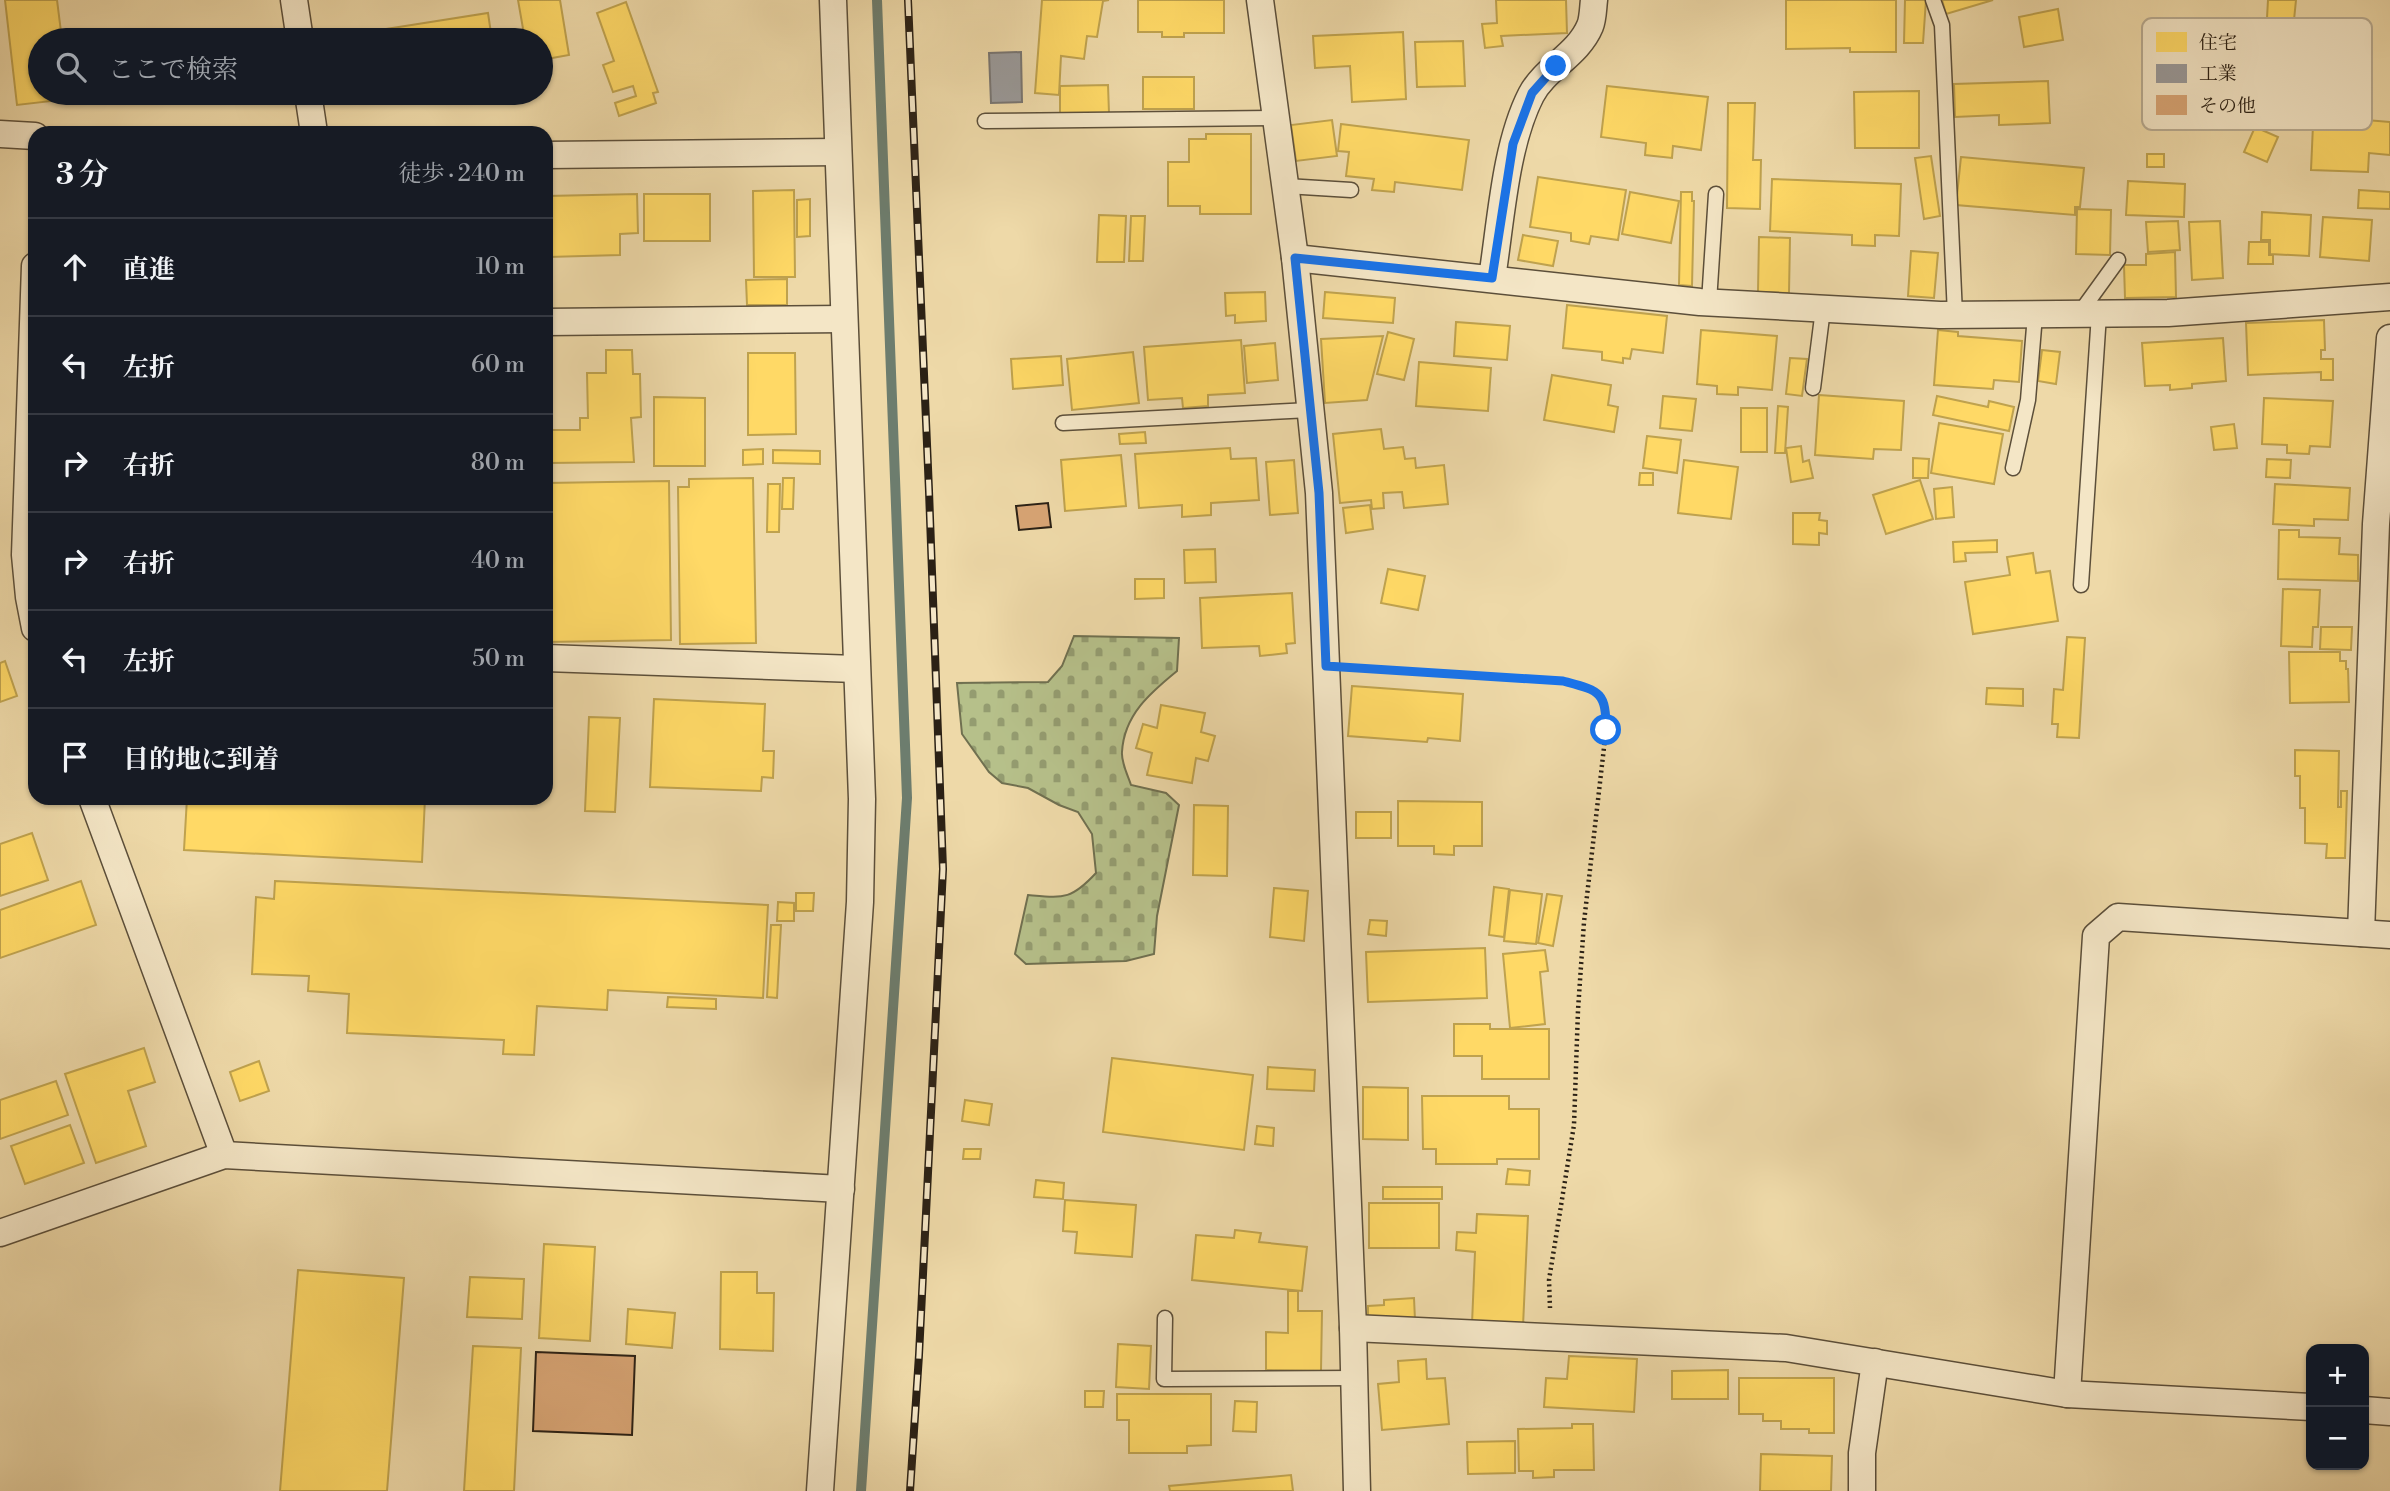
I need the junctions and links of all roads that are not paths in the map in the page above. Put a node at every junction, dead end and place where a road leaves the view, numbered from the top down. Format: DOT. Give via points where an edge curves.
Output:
graph roads {
  1 [pos="294,0"];
  2 [pos="833,0"];
  3 [pos="1260,0"];
  4 [pos="1594,0"];
  5 [pos="1933,0"];
  6 [pos="298,28"];
  7 [pos="310,105"];
  8 [pos="1276,118"];
  9 [pos="985,121"];
  10 [pos="313,126"];
  11 [pos="0,134"];
  12 [pos="28,136"];
  13 [pos="838,152"];
  14 [pos="553,155"];
  15 [pos="1286,186"];
  16 [pos="1351,190"];
  17 [pos="1716,194"];
  18 [pos="1295,258"];
  19 [pos="2118,260"];
  20 [pos="1492,278"];
  21 [pos="2390,297"];
  22 [pos="1709,303"];
  23 [pos="1823,309"];
  24 [pos="2089,314"];
  25 [pos="1955,315"];
  26 [pos="2035,315"];
  27 [pos="844,319"];
  28 [pos="553,322"];
  29 [pos="2390,338"];
  30 [pos="1814,388"];
  31 [pos="1310,410"];
  32 [pos="1063,423"];
  33 [pos="28,450"];
  34 [pos="2013,468"];
  35 [pos="2382,582"];
  36 [pos="2081,585"];
  37 [pos="28,589"];
  38 [pos="553,658"];
  39 [pos="856,669"];
  40 [pos="95,805"];
  41 [pos="2361,933"];
  42 [pos="2390,935"];
  43 [pos="224,1155"];
  44 [pos="841,1189"];
  45 [pos="0,1233"];
  46 [pos="1165,1318"];
  47 [pos="1353,1328"];
  48 [pos="1875,1362"];
  49 [pos="1354,1378"];
  50 [pos="2067,1394"];
  51 [pos="2306,1407"];
  52 [pos="2369,1410"];
  53 [pos="2390,1412"];
  54 [pos="820,1491"];
  55 [pos="1357,1491"];
  56 [pos="1862,1491"];
  1 -- 6 [label="street"];
  2 -- 13 [label="street"];
  3 -- 8 [label="street"];
  4 -- 20 [label="street" via="1591,24 1579,45 1532,93 1513,144"];
  5 -- 25 [label="lane" via="1942,25"];
  7 -- 10 [label="street"];
  8 -- 9 [label="lane"];
  8 -- 15 [label="street"];
  11 -- 12 [label="street"];
  13 -- 14 [label="street"];
  13 -- 27 [label="street"];
  15 -- 16 [label="lane"];
  15 -- 18 [label="street"];
  17 -- 22 [label="lane"];
  18 -- 20 [label="street"];
  18 -- 31 [label="street"];
  19 -- 24 [label="lane"];
  20 -- 22 [label="street"];
  21 -- 24 [label="street"];
  22 -- 23 [label="street"];
  23 -- 25 [label="street"];
  23 -- 30 [label="lane"];
  24 -- 26 [label="street"];
  24 -- 36 [label="lane"];
  25 -- 26 [label="street"];
  26 -- 34 [label="lane" via="2028,400"];
  27 -- 28 [label="street"];
  27 -- 39 [label="street"];
  29 -- 35 [label="street" via="2376,524"];
  31 -- 32 [label="lane"];
  31 -- 47 [label="street" via="1319,493"];
  33 -- 37 [label="street" via="24,555"];
  35 -- 41 [label="street"];
  38 -- 39 [label="street"];
  39 -- 44 [label="street" via="862,799 860,902"];
  40 -- 43 [label="street"];
  41 -- 42 [label="street"];
  41 -- 50 [label="street" via="2118,917 2096,936"];
  43 -- 44 [label="street"];
  43 -- 45 [label="street"];
  44 -- 54 [label="street"];
  46 -- 49 [label="lane" via="1164,1380"];
  47 -- 48 [label="street" via="1786,1348"];
  47 -- 49 [label="street"];
  48 -- 50 [label="street"];
  48 -- 56 [label="street" via="1862,1453"];
  49 -- 55 [label="street"];
  50 -- 51 [label="street"];
  52 -- 53 [label="street"];
}
